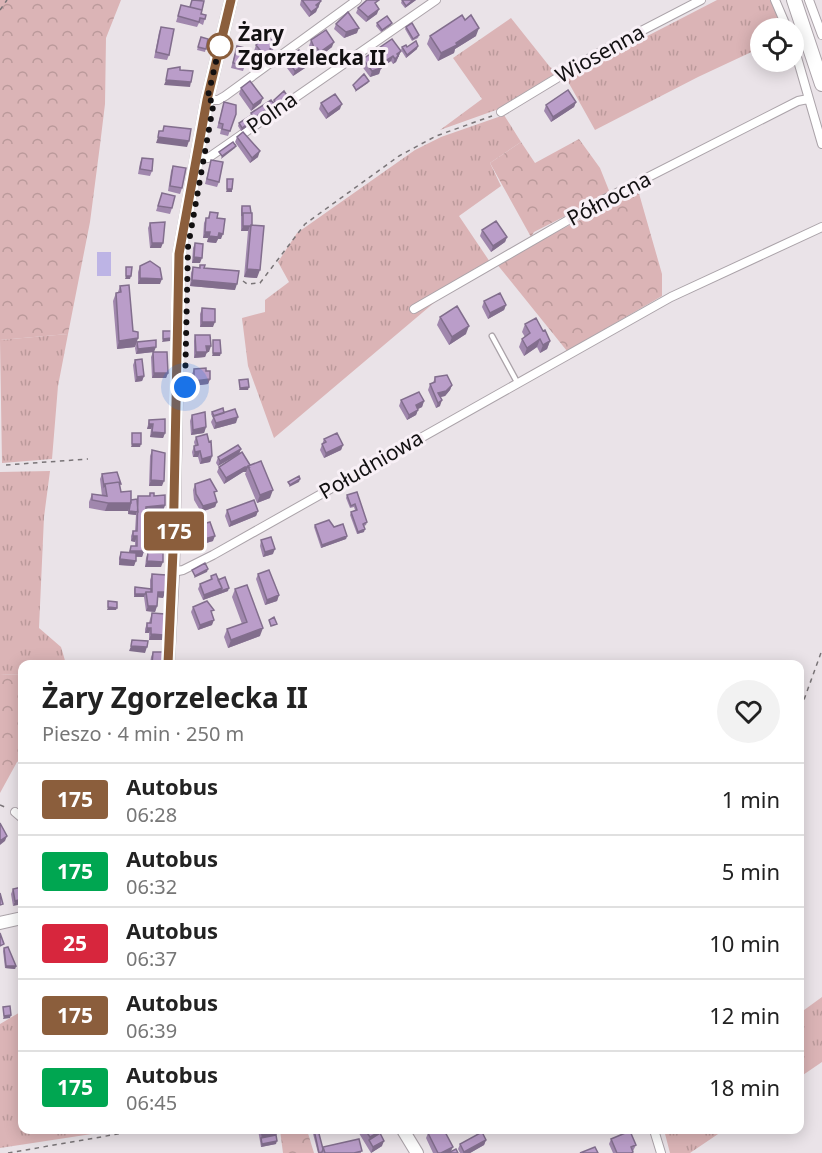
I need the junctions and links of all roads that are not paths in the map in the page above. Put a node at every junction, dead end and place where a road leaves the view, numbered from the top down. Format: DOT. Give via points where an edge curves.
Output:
graph roads {
  1 [pos="231,0"];
  2 [pos="357,0"];
  3 [pos="436,0"];
  4 [pos="701,0"];
  5 [pos="775,0"];
  6 [pos="794,0"];
  7 [pos="808,0"];
  8 [pos="783,18"];
  9 [pos="822,35"];
  10 [pos="801,72"];
  11 [pos="822,84"];
  12 [pos="808,99"];
  13 [pos="207,100"];
  14 [pos="501,112"];
  15 [pos="822,144"];
  16 [pos="196,159"];
  17 [pos="822,227"];
  18 [pos="414,309"];
  19 [pos="492,336"];
  20 [pos="517,382"];
  21 [pos="173,572"];
  22 [pos="168,660"];
  23 [pos="18,919"];
  24 [pos="0,923"];
  25 [pos="405,1134"];
  26 [pos="655,1134"];
  27 [pos="417,1153"];
  28 [pos="661,1153"];
  1 -- 13 [label="street"];
  2 -- 13 [label="street" via="225,96"];
  3 -- 16 [label="street, Polna" via="208,158"];
  4 -- 14 [label="street, Wiosenna" via="595,55"];
  5 -- 8 [label="street"];
  6 -- 11 [label="main road"];
  7 -- 9 [label="street"];
  10 -- 12 [label="street"];
  12 -- 15 [label="street"];
  12 -- 18 [label="street, Północna" via="603,200"];
  13 -- 16 [label="street"];
  16 -- 21 [label="street" via="179,254"];
  17 -- 20 [label="street, Południowa" via="671,297"];
  19 -- 20 [label="lane"];
  20 -- 21 [label="street, Południowa" via="213,555"];
  21 -- 22 [label="street"];
  23 -- 24 [label="street"];
  25 -- 27 [label="street"];
  26 -- 28 [label="street"];
}
